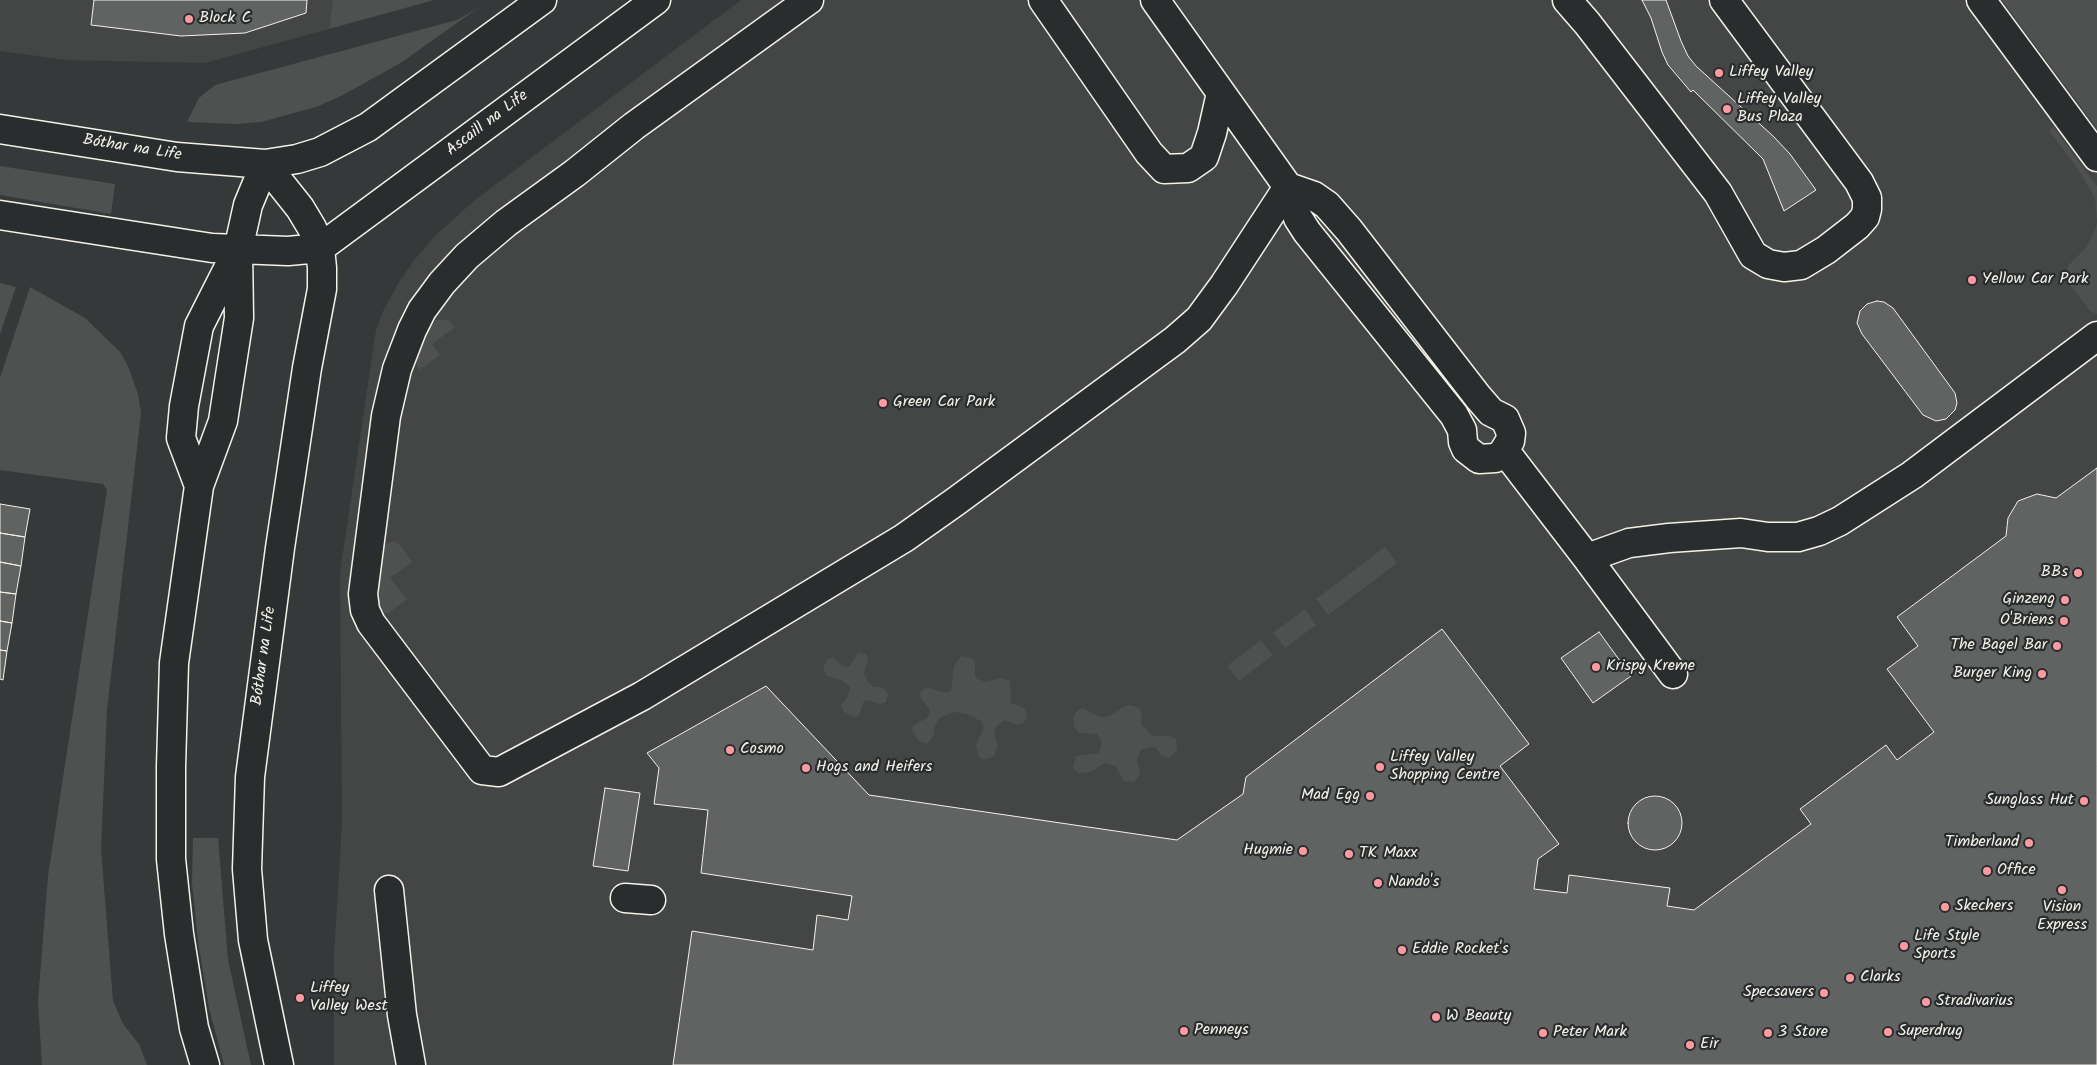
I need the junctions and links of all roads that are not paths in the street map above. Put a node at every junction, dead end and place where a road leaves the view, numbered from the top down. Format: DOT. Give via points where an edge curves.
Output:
graph roads {
  1 [pos="542,0"];
  2 [pos="656,0"];
  3 [pos="809,0"];
  4 [pos="1043,0"];
  5 [pos="1567,0"];
  6 [pos="1724,0"];
  7 [pos="1981,0"];
  8 [pos="1159,3"];
  9 [pos="1221,93"];
  10 [pos="0,129"];
  11 [pos="2097,157"];
  12 [pos="265,164"];
  13 [pos="1288,187"];
  14 [pos="0,215"];
  15 [pos="320,248"];
  16 [pos="238,250"];
  17 [pos="2097,336"];
  18 [pos="1505,451"];
  19 [pos="199,486"];
  20 [pos="1587,558"];
  21 [pos="1673,674"];
  22 [pos="389,890"];
  23 [pos="205,1065"];
  24 [pos="279,1065"];
  25 [pos="412,1065"];
  1 -- 12 [label="street" via="368,127 320,152 297,160"];
  2 -- 15 [label="street, Ascaill na Life"];
  3 -- 13 [label="street" via="506,223 467,256 442,283 412,330 397,369 386,416 363,594 365,610 371,623 482,770 499,772 642,696 904,538 1090,404 1199,319"];
  4 -- 9 [label="street" via="1149,153 1164,169 1188,168 1204,157"];
  5 -- 6 [label="street" via="1718,193 1753,254 1768,264 1784,267 1801,265 1857,226 1867,209 1866,198 1860,182"];
  7 -- 11 [label="street"];
  8 -- 9 [label="street"];
  9 -- 13 [label="street"];
  10 -- 12 [label="street, Bóthar na Life" via="177,157"];
  12 -- 15 [label="street, Bóthar na Life" via="300,208"];
  12 -- 16 [label="street" via="248,205"];
  13 -- 18 [label="street" via="1314,196 1327,205 1349,230 1478,397 1491,412 1504,419 1511,433"];
  13 -- 18 [label="street" via="1298,218 1307,232 1454,415 1462,430 1466,449 1479,459 1487,460"];
  14 -- 16 [label="street"];
  15 -- 16 [label="street"];
  15 -- 24 [label="street, Bóthar na Life" via="322,289 306,368 250,777 248,870 253,940"];
  16 -- 19 [label="street" via="239,318 223,421"];
  16 -- 19 [label="street" via="199,326 184,406 181,438"];
  17 -- 20 [label="street" via="1912,475 1819,531 1798,537 1741,533 1669,538 1629,543"];
  18 -- 20 [label="street"];
  19 -- 23 [label="street" via="174,663 170,817 179,934 194,1028"];
  20 -- 21 [label="street"];
  22 -- 25 [label="street" via="402,1015"];
}
